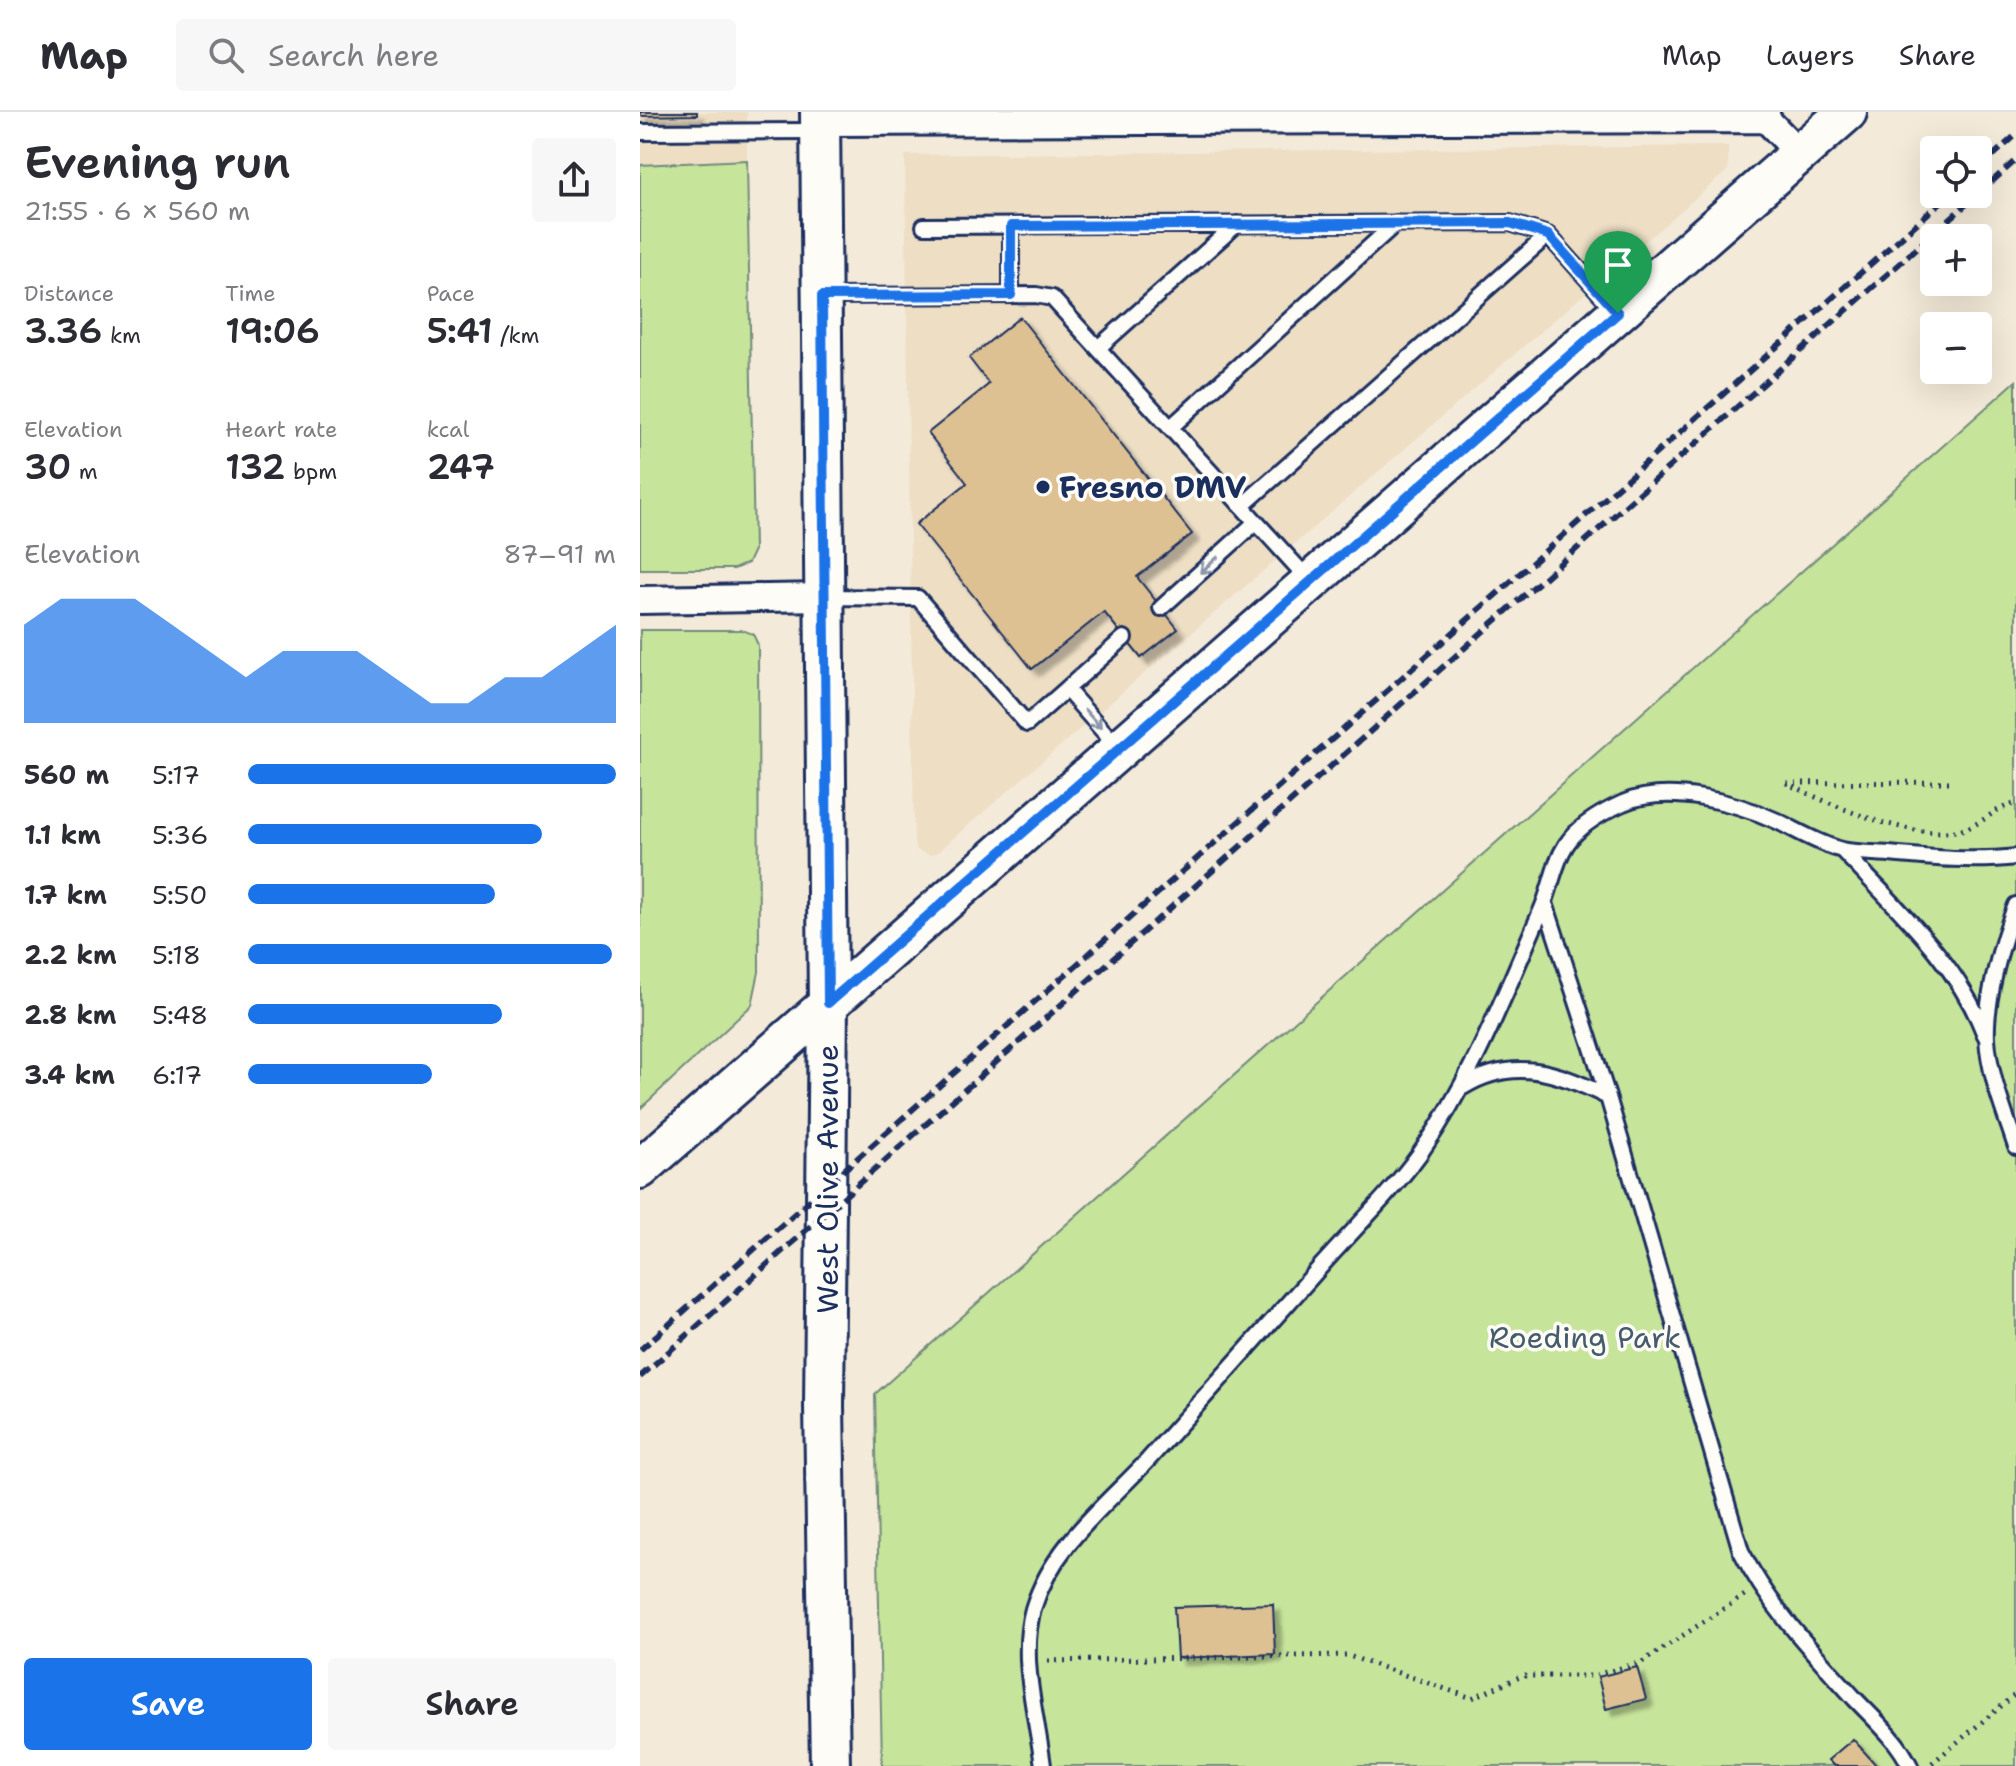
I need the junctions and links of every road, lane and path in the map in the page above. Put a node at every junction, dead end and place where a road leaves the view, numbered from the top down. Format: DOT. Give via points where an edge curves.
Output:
graph roads {
  1 [pos="1847,112"];
  2 [pos="1766,116"];
  3 [pos="820,122"];
  4 [pos="640,132"];
  5 [pos="1800,154"];
  6 [pos="1396,223"];
  7 [pos="1237,224"];
  8 [pos="924,226"];
  9 [pos="1011,226"];
  10 [pos="1548,235"];
  11 [pos="1011,295"];
  12 [pos="822,296"];
  13 [pos="1618,313"];
  14 [pos="1098,348"];
  15 [pos="1170,428"];
  16 [pos="1242,506"];
  17 [pos="1256,522"];
  18 [pos="1310,582"];
  19 [pos="824,597"];
  20 [pos="640,600"];
  21 [pos="1161,608"];
  22 [pos="1124,638"];
  23 [pos="1067,690"];
  24 [pos="1119,749"];
  25 [pos="1954,782"];
  26 [pos="2016,804"];
  27 [pos="1842,850"];
  28 [pos="2016,857"];
  29 [pos="1545,903"];
  30 [pos="2016,905"];
  31 [pos="828,1003"];
  32 [pos="1987,1038"];
  33 [pos="1463,1087"];
  34 [pos="1608,1097"];
  35 [pos="2016,1147"];
  36 [pos="640,1169"];
  37 [pos="1758,1584"];
  38 [pos="1029,1661"];
  39 [pos="2016,1694"];
  40 [pos="830,1766"];
  41 [pos="1043,1766"];
  42 [pos="1910,1766"];
  43 [pos="1929,1766"];
  1 -- 5 [label="main road"];
  2 -- 3 [label="street"];
  2 -- 5 [label="street"];
  3 -- 4 [label="lane"];
  3 -- 12 [label="main road, West Olive Avenue"];
  5 -- 13 [label="main road"];
  6 -- 7 [label="lane"];
  6 -- 10 [label="lane" via="1510,223"];
  6 -- 15 [label="lane"];
  7 -- 9 [label="lane"];
  7 -- 14 [label="lane"];
  8 -- 9 [label="lane"];
  9 -- 11 [label="lane"];
  10 -- 13 [label="lane"];
  10 -- 16 [label="lane"];
  11 -- 12 [label="lane"];
  11 -- 14 [label="lane" via="1052,298"];
  12 -- 19 [label="main road, West Olive Avenue"];
  13 -- 18 [label="main road"];
  14 -- 15 [label="lane"];
  15 -- 16 [label="lane"];
  16 -- 17 [label="lane"];
  17 -- 18 [label="lane"];
  17 -- 21 [label="lane, one-way"];
  18 -- 24 [label="main road"];
  19 -- 20 [label="street"];
  19 -- 23 [label="lane" via="918,598 1027,724"];
  19 -- 31 [label="main road, West Olive Avenue"];
  22 -- 23 [label="lane"];
  23 -- 24 [label="lane, one-way"];
  24 -- 31 [label="main road"];
  25 -- 26 [label="path" via="1786,783 1851,813 1928,830 1969,828"];
  27 -- 28 [label="lane"];
  27 -- 29 [label="lane" via="1743,807 1704,798 1629,801 1606,811 1566,845"];
  27 -- 32 [label="lane" via="1958,979"];
  29 -- 33 [label="lane"];
  29 -- 34 [label="lane"];
  30 -- 32 [label="lane" via="2000,949"];
  31 -- 36 [label="main road"];
  31 -- 40 [label="main road, West Olive Avenue" via="824,1406"];
  32 -- 35 [label="lane"];
  33 -- 34 [label="lane" via="1499,1072 1548,1072"];
  33 -- 38 [label="lane" via="1419,1154 1358,1226 1072,1537 1033,1607"];
  34 -- 37 [label="lane" via="1737,1539"];
  37 -- 38 [label="path" via="1642,1662 1592,1676 1522,1676 1472,1698 1346,1655"];
  37 -- 42 [label="lane"];
  38 -- 41 [label="lane"];
  39 -- 43 [label="path"];
}
